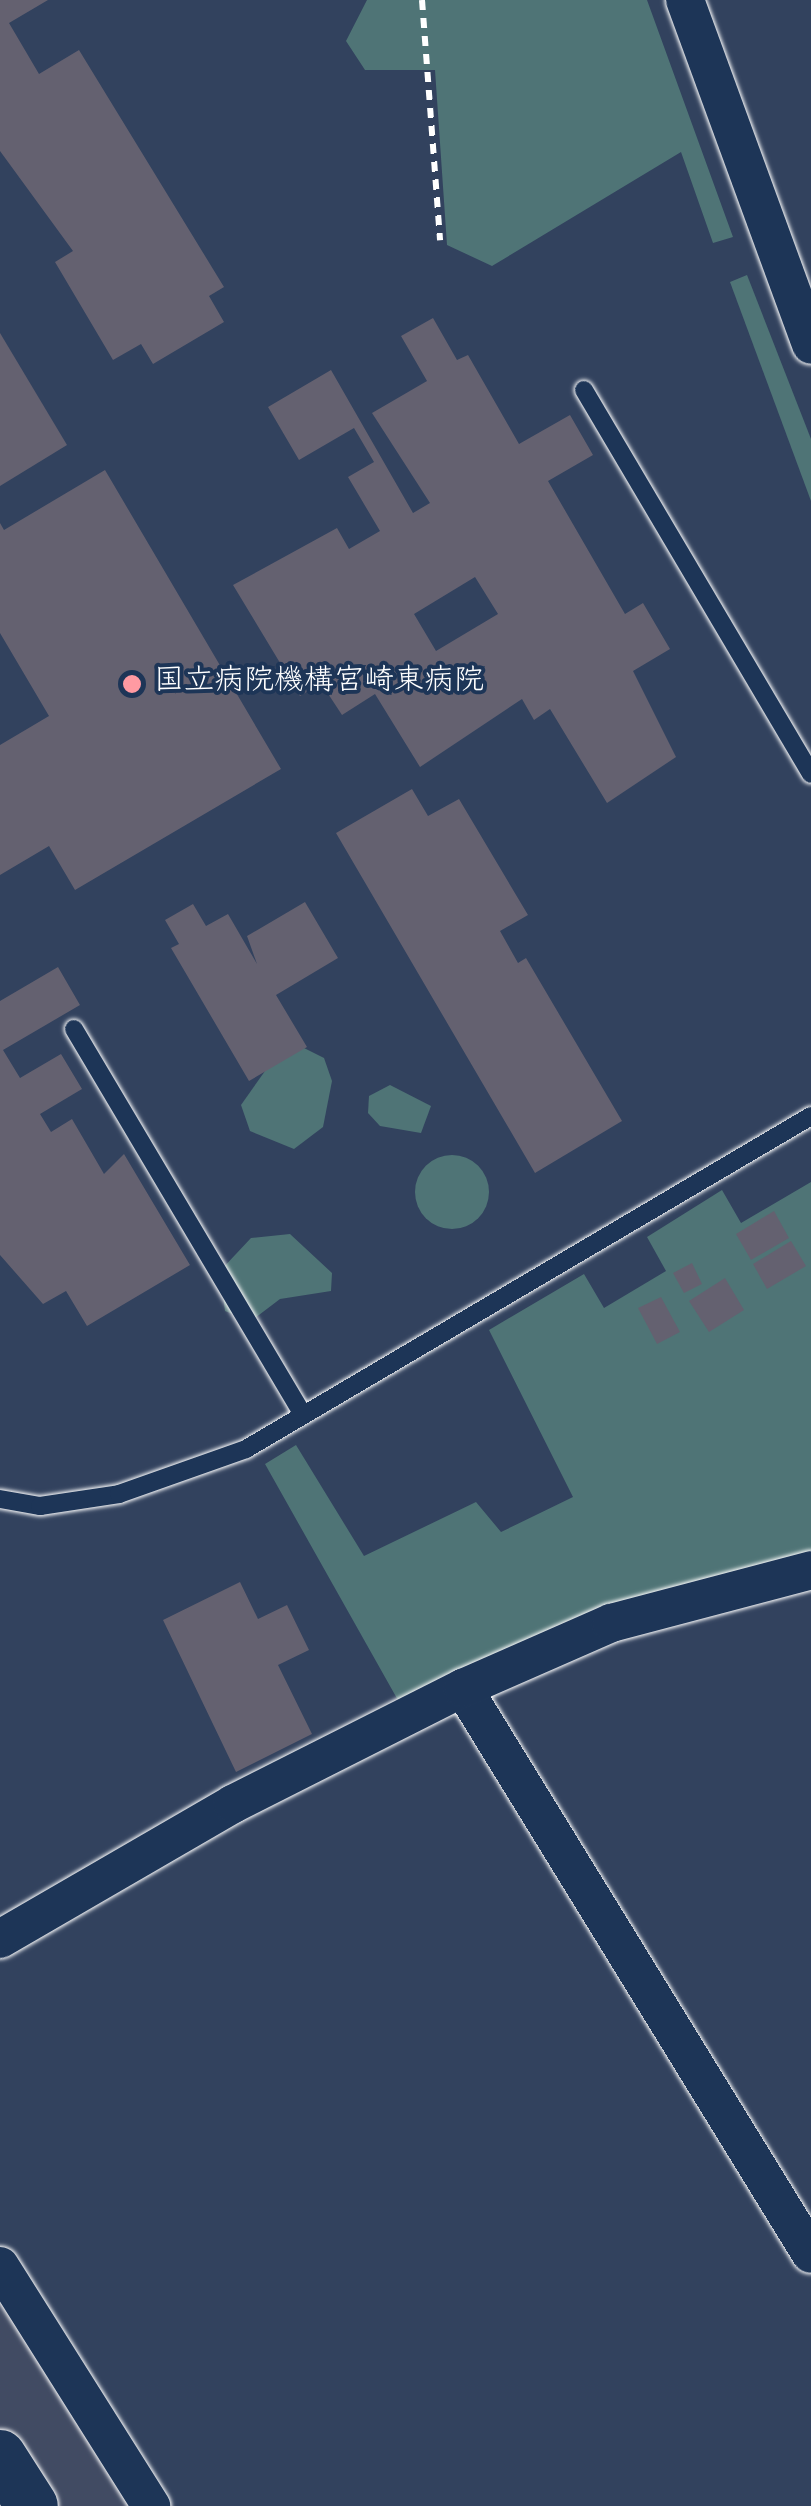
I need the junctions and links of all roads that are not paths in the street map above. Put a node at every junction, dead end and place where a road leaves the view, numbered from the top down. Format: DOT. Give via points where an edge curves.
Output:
graph roads {
  1 [pos="685,0"];
  2 [pos="811,345"];
  3 [pos="584,390"];
  4 [pos="811,774"];
  5 [pos="74,1029"];
  6 [pos="811,1116"];
  7 [pos="302,1413"];
  8 [pos="0,1499"];
  9 [pos="811,1570"];
  10 [pos="464,1688"];
  11 [pos="0,1940"];
  12 [pos="811,2254"];
  13 [pos="0,2266"];
  14 [pos="0,2456"];
  15 [pos="32,2506"];
  16 [pos="151,2506"];
  1 -- 2 [label="street"];
  3 -- 4 [label="lane"];
  5 -- 7 [label="lane"];
  6 -- 7 [label="lane"];
  7 -- 8 [label="lane" via="170,1483 40,1506"];
  9 -- 10 [label="street" via="611,1623"];
  10 -- 11 [label="street" via="233,1804"];
  10 -- 12 [label="street"];
  13 -- 16 [label="street"];
  14 -- 15 [label="street"];
}
